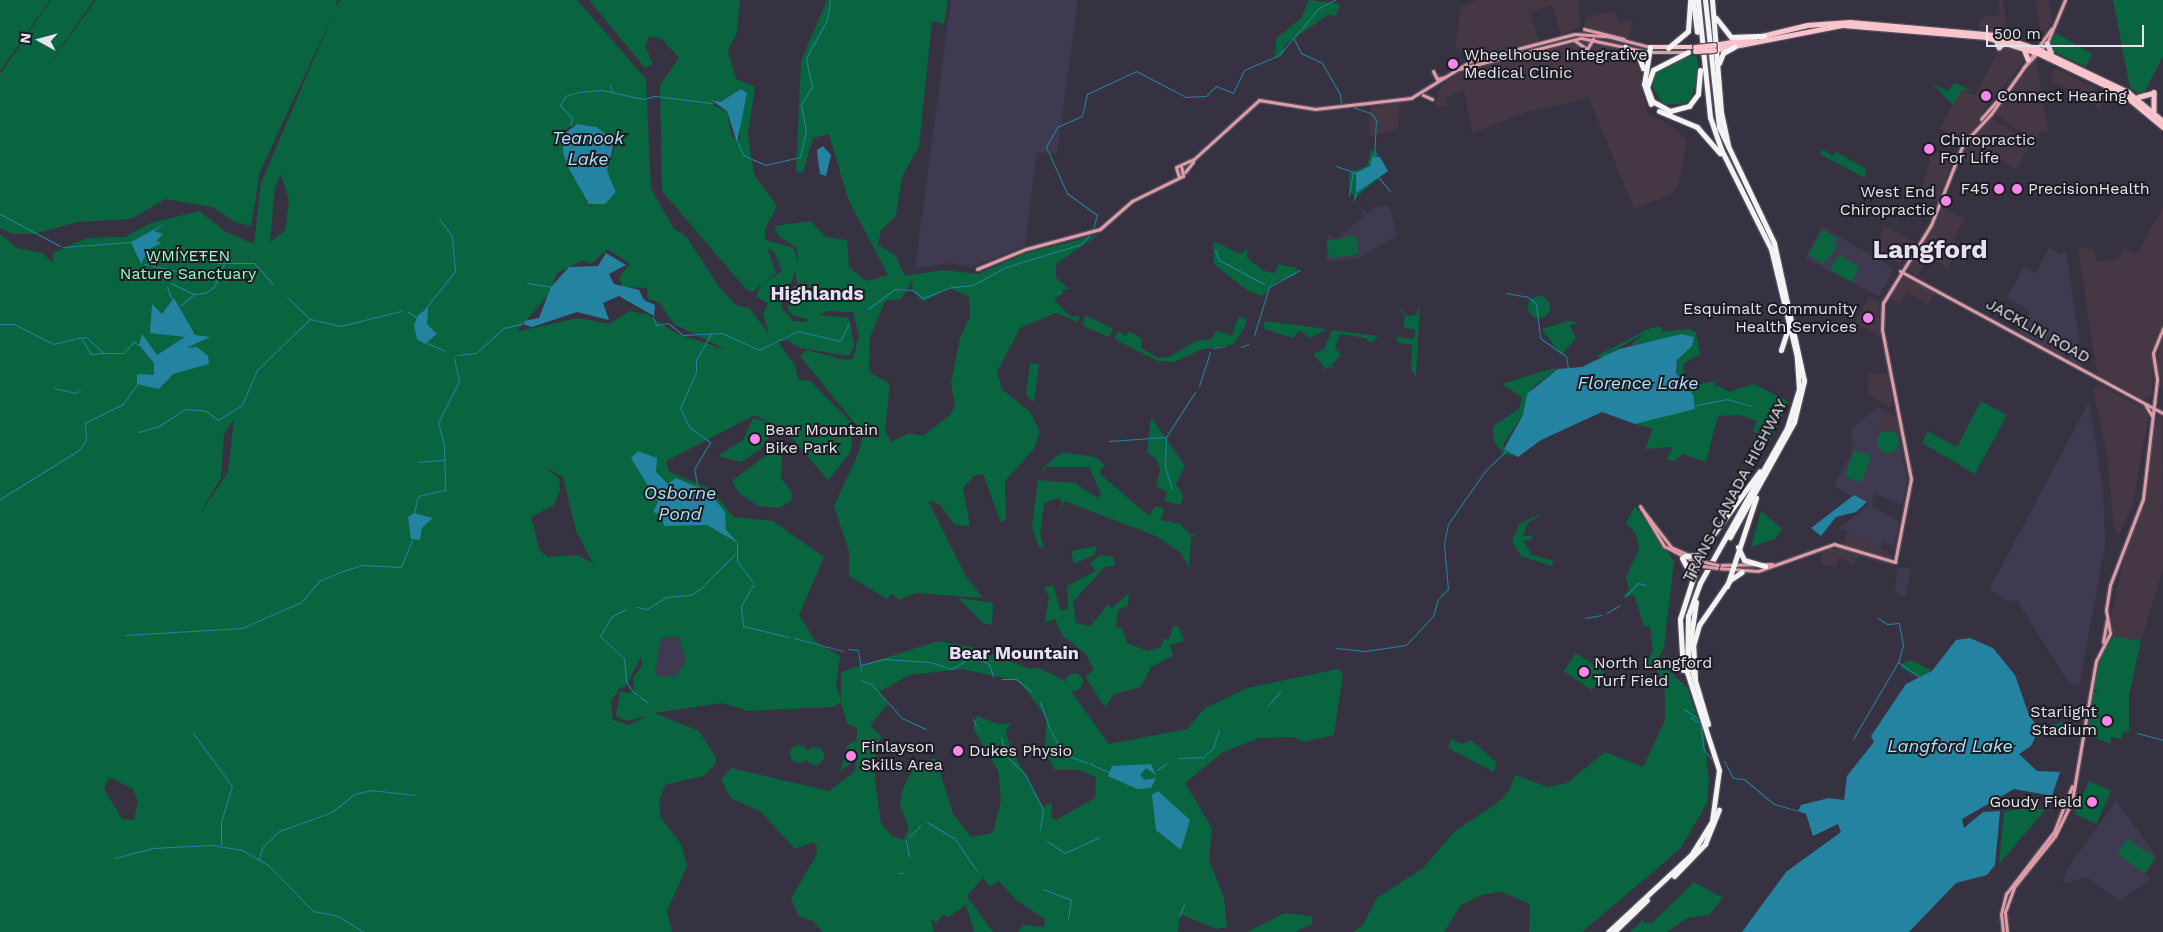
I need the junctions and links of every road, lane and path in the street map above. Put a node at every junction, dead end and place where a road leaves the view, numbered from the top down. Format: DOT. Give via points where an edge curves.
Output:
graph roads {
  1 [pos="1692,0"];
  2 [pos="1698,0"];
  3 [pos="1705,0"];
  4 [pos="1712,0"];
  5 [pos="2065,0"];
  6 [pos="2052,28"];
  7 [pos="1584,29"];
  8 [pos="1764,36"];
  9 [pos="1572,39"];
  10 [pos="1593,39"];
  11 [pos="2047,43"];
  12 [pos="1636,45"];
  13 [pos="2021,46"];
  14 [pos="1625,47"];
  15 [pos="1715,47"];
  16 [pos="1734,47"];
  17 [pos="1668,48"];
  18 [pos="1649,49"];
  19 [pos="1695,49"];
  20 [pos="2037,51"];
  21 [pos="1688,52"];
  22 [pos="2028,59"];
  23 [pos="2072,64"];
  24 [pos="2023,68"];
  25 [pos="1456,70"];
  26 [pos="1433,71"];
  27 [pos="1718,71"];
  28 [pos="1450,75"];
  29 [pos="1644,76"];
  30 [pos="1420,96"];
  31 [pos="2136,97"];
  32 [pos="1432,99"];
  33 [pos="2157,114"];
  34 [pos="2163,121"];
  35 [pos="2163,127"];
  36 [pos="1194,160"];
  37 [pos="1180,166"];
  38 [pos="1174,171"];
  39 [pos="1185,172"];
  40 [pos="1179,177"];
  41 [pos="1169,182"];
  42 [pos="1742,188"];
  43 [pos="1769,231"];
  44 [pos="977,269"];
  45 [pos="1777,269"];
  46 [pos="1900,271"];
  47 [pos="2163,328"];
  48 [pos="2163,333"];
  49 [pos="2159,338"];
  50 [pos="1781,350"];
  51 [pos="2155,399"];
  52 [pos="2145,404"];
  53 [pos="2153,408"];
  54 [pos="2163,413"];
  55 [pos="2152,417"];
  56 [pos="1794,422"];
  57 [pos="1787,428"];
  58 [pos="1738,543"];
  59 [pos="1704,548"];
  60 [pos="1683,557"];
  61 [pos="1780,562"];
  62 [pos="1701,563"];
  63 [pos="1765,566"];
  64 [pos="1731,568"];
  65 [pos="1742,572"];
  66 [pos="1690,580"];
  67 [pos="1727,586"];
  68 [pos="2107,617"];
  69 [pos="2103,628"];
  70 [pos="2109,630"];
  71 [pos="2102,634"];
  72 [pos="2108,636"];
  73 [pos="2101,650"];
  74 [pos="1695,694"];
  75 [pos="2073,782"];
  76 [pos="1608,932"];
  77 [pos="1614,932"];
  78 [pos="2003,932"];
  79 [pos="2007,932"];
  1 -- 17 [label="highway" via="1688,31"];
  1 -- 21 [label="highway" via="1701,74 1698,94 1684,110 1663,110 1648,93 1648,78 1660,62"];
  2 -- 42 [label="highway, TRANS-CANADA HIGHWAY" via="1710,117"];
  3 -- 43 [label="highway, TRANS-CANADA HIGHWAY" via="1719,127"];
  4 -- 8 [label="highway" via="1717,22 1727,35 1742,39"];
  4 -- 15 [label="highway"];
  5 -- 6 [label="main road"];
  6 -- 11 [label="main road"];
  6 -- 20 [label="main road"];
  7 -- 12 [label="main road"];
  8 -- 15 [label="main road"];
  8 -- 20 [label="main road" via="1817,24 1861,22 1984,33"];
  9 -- 10 [label="main road"];
  9 -- 10 [label="main road" via="1587,49"];
  9 -- 25 [label="main road"];
  10 -- 14 [label="main road"];
  11 -- 20 [label="main road"];
  11 -- 23 [label="main road" via="2048,51"];
  12 -- 18 [label="main road"];
  12 -- 25 [label="main road" via="1607,36 1575,34 1476,60"];
  13 -- 16 [label="main road" via="2006,42 1999,47 1995,39 1843,25"];
  13 -- 20 [label="main road"];
  13 -- 22 [label="main road"];
  14 -- 18 [label="main road"];
  14 -- 29 [label="highway" via="1639,56"];
  15 -- 16 [label="main road"];
  15 -- 19 [label="main road, bridge"];
  15 -- 27 [label="highway"];
  16 -- 27 [label="highway" via="1723,53"];
  17 -- 18 [label="main road"];
  17 -- 19 [label="main road"];
  18 -- 21 [label="main road"];
  18 -- 29 [label="highway"];
  19 -- 21 [label="main road"];
  20 -- 22 [label="main road"];
  20 -- 23 [label="main road"];
  20 -- 24 [label="main road"];
  20 -- 35 [label="main road" via="2136,101"];
  22 -- 24 [label="main road"];
  23 -- 31 [label="main road"];
  24 -- 46 [label="main road" via="1961,146 1931,225"];
  25 -- 28 [label="main road"];
  26 -- 28 [label="main road" via="1437,78"];
  27 -- 43 [label="highway" via="1729,147"];
  28 -- 30 [label="main road"];
  29 -- 42 [label="highway" via="1646,98 1654,108 1704,132"];
  30 -- 32 [label="main road"];
  30 -- 36 [label="main road" via="1321,109 1259,100"];
  31 -- 33 [label="main road"];
  31 -- 33 [label="main road" via="2147,98 2154,92 2152,105"];
  33 -- 34 [label="main road"];
  36 -- 37 [label="main road"];
  36 -- 39 [label="main road"];
  37 -- 38 [label="main road"];
  37 -- 39 [label="main road"];
  38 -- 40 [label="main road"];
  38 -- 41 [label="main road"];
  39 -- 40 [label="main road"];
  40 -- 41 [label="main road"];
  41 -- 44 [label="main road" via="1132,201 1092,232 1021,251"];
  42 -- 45 [label="highway, TRANS-CANADA HIGHWAY" via="1765,230"];
  43 -- 56 [label="highway, TRANS-CANADA HIGHWAY" via="1803,366 1803,396"];
  45 -- 50 [label="highway" via="1789,326"];
  45 -- 57 [label="highway, TRANS-CANADA HIGHWAY" via="1800,378"];
  46 -- 52 [label="main road, JACKLIN ROAD"];
  46 -- 61 [label="main road" via="1881,314 1911,479 1895,562 1834,544"];
  47 -- 49 [label="main road"];
  48 -- 49 [label="main road"];
  49 -- 51 [label="main road" via="2153,358 2157,379"];
  51 -- 52 [label="main road"];
  51 -- 53 [label="main road"];
  52 -- 53 [label="main road, JACKLIN ROAD"];
  52 -- 55 [label="main road"];
  53 -- 54 [label="main road, JACKLIN ROAD"];
  53 -- 55 [label="main road"];
  54 -- 55 [label="main road"];
  55 -- 68 [label="main road" via="2143,499 2117,560"];
  56 -- 58 [label="highway"];
  56 -- 74 [label="highway, TRANS-CANADA HIGHWAY" via="1694,605 1688,647"];
  57 -- 59 [label="highway"];
  57 -- 74 [label="highway, TRANS-CANADA HIGHWAY" via="1693,599 1684,645"];
  58 -- 63 [label="highway" via="1744,560"];
  58 -- 64 [label="highway"];
  59 -- 60 [label="highway" via="1695,557"];
  59 -- 62 [label="highway"];
  60 -- 60 [label="main road" via="1667,544 1640,506 1660,541"];
  60 -- 62 [label="main road"];
  60 -- 66 [label="highway" via="1691,571"];
  61 -- 63 [label="main road"];
  61 -- 65 [label="main road"];
  62 -- 64 [label="main road, bridge"];
  62 -- 66 [label="highway"];
  63 -- 64 [label="main road"];
  64 -- 65 [label="main road"];
  64 -- 67 [label="highway"];
  65 -- 67 [label="highway"];
  66 -- 74 [label="highway" via="1679,642"];
  67 -- 74 [label="highway" via="1695,637"];
  68 -- 69 [label="main road"];
  68 -- 70 [label="main road"];
  69 -- 70 [label="main road"];
  69 -- 71 [label="main road"];
  70 -- 72 [label="main road"];
  71 -- 72 [label="main road"];
  71 -- 73 [label="main road"];
  72 -- 73 [label="main road"];
  73 -- 75 [label="main road" via="2096,661"];
  74 -- 76 [label="highway, TRANS-CANADA HIGHWAY" via="1719,770 1712,821 1690,855"];
  74 -- 77 [label="highway, TRANS-CANADA HIGHWAY" via="1722,766 1718,817 1693,858"];
  75 -- 78 [label="main road" via="2054,832 2006,894 2001,914"];
  75 -- 79 [label="main road" via="2071,806 2060,828 2010,895"];
}
